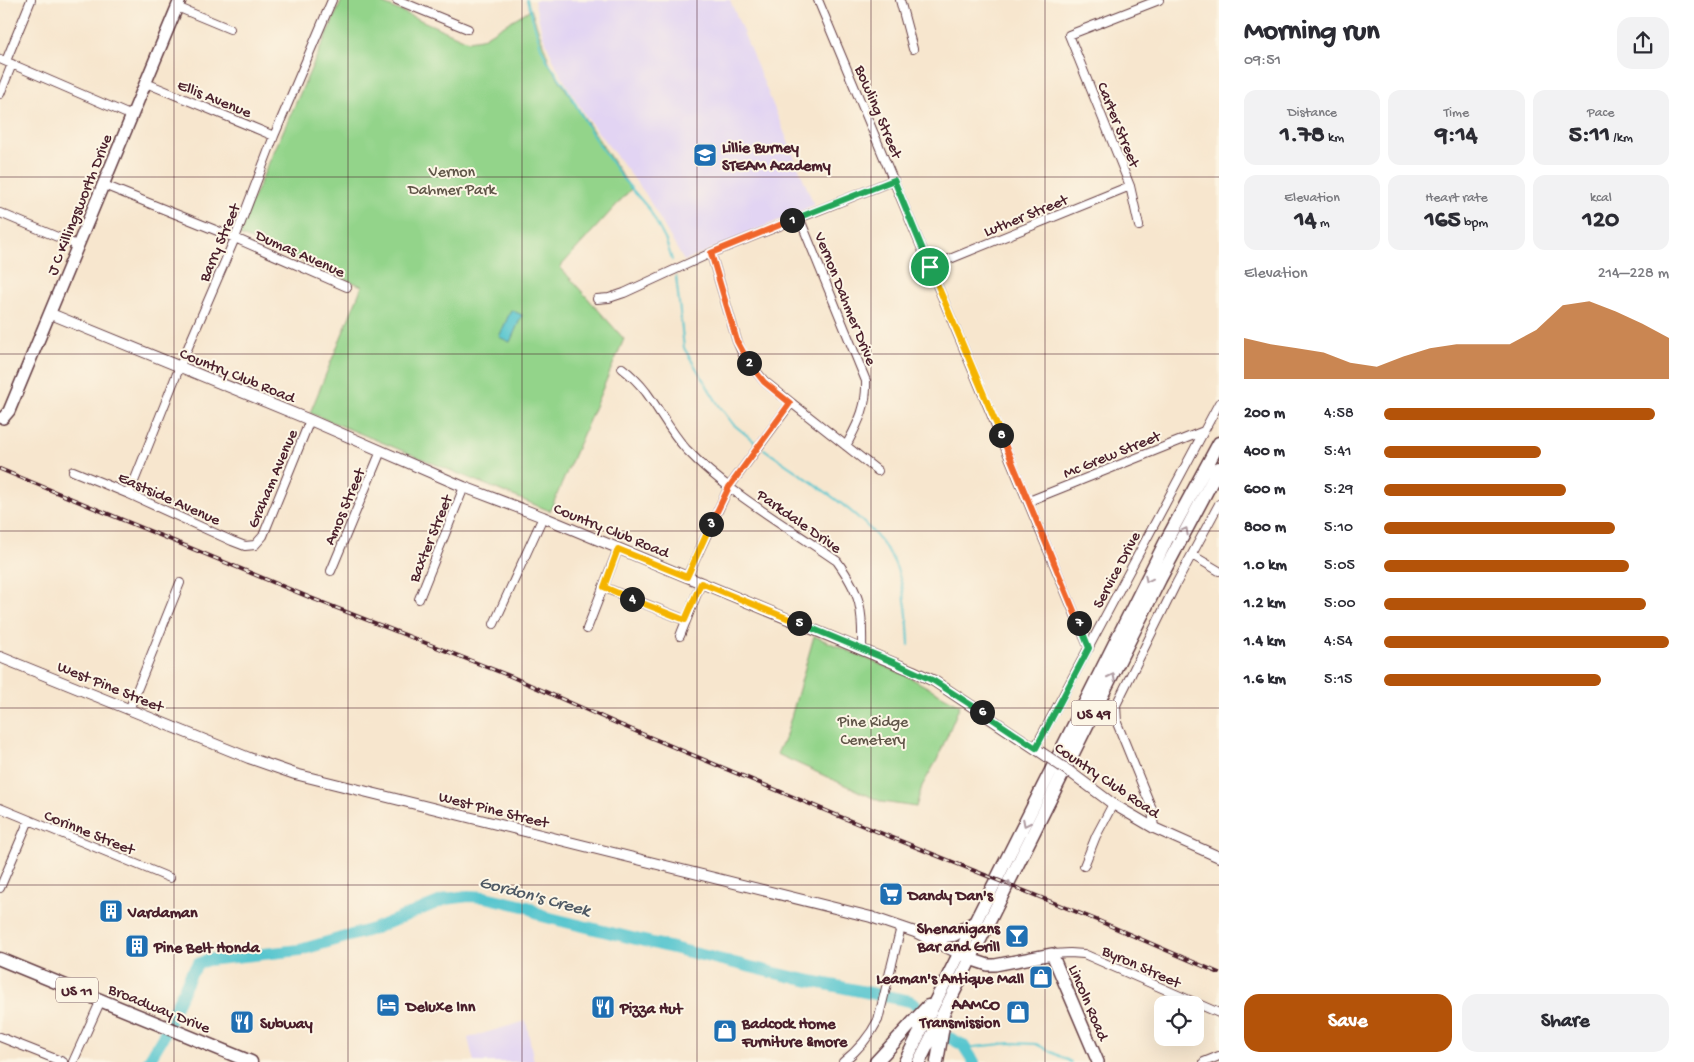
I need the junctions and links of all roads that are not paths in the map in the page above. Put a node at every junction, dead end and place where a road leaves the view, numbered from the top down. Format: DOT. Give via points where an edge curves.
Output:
graph roads {
  1 [pos="31,0"];
  2 [pos="332,0"];
  3 [pos="397,0"];
  4 [pos="818,0"];
  5 [pos="900,0"];
  6 [pos="1159,0"];
  7 [pos="178,3"];
  8 [pos="230,29"];
  9 [pos="468,29"];
  10 [pos="913,49"];
  11 [pos="6,61"];
  12 [pos="146,83"];
  13 [pos="0,94"];
  14 [pos="132,116"];
  15 [pos="274,136"];
  16 [pos="894,180"];
  17 [pos="104,185"];
  18 [pos="1130,186"];
  19 [pos="0,213"];
  20 [pos="799,217"];
  21 [pos="1139,226"];
  22 [pos="235,238"];
  23 [pos="79,246"];
  24 [pos="711,253"];
  25 [pos="930,267"];
  26 [pos="347,287"];
  27 [pos="597,299"];
  28 [pos="51,314"];
  29 [pos="180,366"];
  30 [pos="622,368"];
  31 [pos="790,403"];
  32 [pos="1219,403"];
  33 [pos="2,419"];
  34 [pos="310,420"];
  35 [pos="1204,430"];
  36 [pos="846,446"];
  37 [pos="1217,450"];
  38 [pos="381,451"];
  39 [pos="1219,468"];
  40 [pos="73,471"];
  41 [pos="878,471"];
  42 [pos="464,487"];
  43 [pos="729,487"];
  44 [pos="129,494"];
  45 [pos="1029,501"];
  46 [pos="1219,504"];
  47 [pos="543,517"];
  48 [pos="255,545"];
  49 [pos="618,549"];
  50 [pos="1192,555"];
  51 [pos="331,571"];
  52 [pos="1219,571"];
  53 [pos="687,577"];
  54 [pos="180,583"];
  55 [pos="701,583"];
  56 [pos="604,587"];
  57 [pos="419,599"];
  58 [pos="685,620"];
  59 [pos="494,624"];
  60 [pos="587,629"];
  61 [pos="680,636"];
  62 [pos="862,648"];
  63 [pos="1089,648"];
  64 [pos="0,657"];
  65 [pos="129,710"];
  66 [pos="1036,748"];
  67 [pos="1113,804"];
  68 [pos="0,808"];
  69 [pos="29,820"];
  70 [pos="1154,828"];
  71 [pos="1219,857"];
  72 [pos="1084,866"];
  73 [pos="170,878"];
  74 [pos="0,888"];
  75 [pos="977,921"];
  76 [pos="900,927"];
  77 [pos="927,938"];
  78 [pos="1052,954"];
  79 [pos="965,957"];
  80 [pos="0,959"];
  81 [pos="939,993"];
  82 [pos="100,1000"];
  83 [pos="947,1004"];
  84 [pos="1219,1013"];
  85 [pos="0,1037"];
  86 [pos="1219,1056"];
  87 [pos="247,1061"];
  88 [pos="63,1062"];
  89 [pos="73,1062"];
  90 [pos="843,1062"];
  91 [pos="876,1062"];
  92 [pos="905,1062"];
  93 [pos="919,1062"];
  94 [pos="937,1062"];
  95 [pos="1098,1062"];
  96 [pos="1204,1062"];
  1 -- 11 [label="street"];
  2 -- 15 [label="street, Barry Street"];
  3 -- 9 [label="street"];
  4 -- 16 [label="street, Bowling Street"];
  5 -- 10 [label="street"];
  6 -- 18 [label="street, Carter Street" via="1069,35"];
  7 -- 8 [label="street"];
  7 -- 12 [label="main road, J C Killingsworth Drive"];
  11 -- 13 [label="street"];
  11 -- 14 [label="street"];
  12 -- 14 [label="main road, J C Killingsworth Drive"];
  12 -- 15 [label="street, Ellis Avenue"];
  14 -- 17 [label="main road, J C Killingsworth Drive"];
  15 -- 22 [label="street, Barry Street"];
  16 -- 20 [label="street"];
  16 -- 25 [label="street, Bowling Street"];
  17 -- 22 [label="street, Dumas Avenue"];
  17 -- 23 [label="main road, J C Killingsworth Drive"];
  18 -- 21 [label="street, Carter Street"];
  18 -- 25 [label="street, Luther Street"];
  19 -- 23 [label="street"];
  20 -- 24 [label="street"];
  20 -- 36 [label="street, Vernon Dahmer Drive" via="866,381 862,416"];
  22 -- 26 [label="street, Dumas Avenue"];
  22 -- 29 [label="street, Barry Street"];
  23 -- 28 [label="main road, J C Killingsworth Drive"];
  24 -- 27 [label="street" via="624,292"];
  24 -- 31 [label="street" via="744,357 764,382"];
  25 -- 45 [label="street, Bowling Street"];
  28 -- 29 [label="street, Country Club Road"];
  28 -- 33 [label="main road, J C Killingsworth Drive" via="9,411"];
  29 -- 34 [label="street, Country Club Road"];
  29 -- 44 [label="street, Barry Street"];
  30 -- 43 [label="street, Parkdale Drive" via="647,393 686,449"];
  31 -- 36 [label="street"];
  31 -- 43 [label="street"];
  32 -- 35 [label="street, Service Drive"];
  34 -- 38 [label="street, Country Club Road"];
  34 -- 48 [label="street, Graham Avenue" via="262,536"];
  35 -- 45 [label="street, Mc Grew Street"];
  35 -- 63 [label="street, Service Drive"];
  36 -- 41 [label="street"];
  37 -- 75 [label="main road, US 49, one-way" via="1166,542"];
  38 -- 42 [label="street, Country Club Road"];
  38 -- 51 [label="street, Amos Street"];
  79 -- 39 [label="main road, US 49, one-way"];
  40 -- 44 [label="street, Eastside Avenue"];
  42 -- 47 [label="street, Country Club Road"];
  42 -- 57 [label="street, Baxter Street"];
  43 -- 53 [label="street"];
  43 -- 62 [label="street, Parkdale Drive" via="837,561 862,608"];
  44 -- 48 [label="street, Eastside Avenue" via="232,542"];
  45 -- 63 [label="street, Bowling Street"];
  46 -- 50 [label="street"];
  47 -- 49 [label="street, Country Club Road"];
  47 -- 59 [label="street"];
  49 -- 53 [label="street, Country Club Road"];
  49 -- 56 [label="street"];
  50 -- 52 [label="street"];
  50 -- 70 [label="street" via="1115,711 1152,809"];
  53 -- 55 [label="street, Country Club Road"];
  54 -- 65 [label="street"];
  55 -- 58 [label="street"];
  55 -- 62 [label="street, Country Club Road"];
  56 -- 58 [label="street"];
  56 -- 60 [label="street"];
  58 -- 61 [label="street"];
  62 -- 66 [label="street, Country Club Road" via="934,681"];
  63 -- 66 [label="street, Service Drive"];
  64 -- 65 [label="street, West Pine Street"];
  65 -- 76 [label="street, West Pine Street" via="296,774"];
  66 -- 67 [label="street, Country Club Road, bridge"];
  67 -- 70 [label="street, Country Club Road"];
  67 -- 72 [label="street"];
  68 -- 69 [label="street, Corinne Street"];
  69 -- 73 [label="street, Corinne Street"];
  69 -- 74 [label="street"];
  70 -- 71 [label="street, Country Club Road"];
  75 -- 77 [label="main road" via="954,935"];
  75 -- 79 [label="main road, US 49"];
  76 -- 77 [label="street, West Pine Street"];
  76 -- 90 [label="street" via="882,1005 872,1033"];
  77 -- 79 [label="street, West Pine Street"];
  78 -- 79 [label="main road, West Pine Street" via="988,965"];
  78 -- 84 [label="street, Byron Street" via="1084,954"];
  78 -- 95 [label="main road, Lincoln Road"];
  79 -- 81 [label="main road, US 49"];
  79 -- 83 [label="main road, US 49"];
  80 -- 82 [label="main road, Broadway Drive / US 11"];
  81 -- 91 [label="main road"];
  81 -- 92 [label="main road, US 49"];
  82 -- 87 [label="main road, Broadway Drive / US 11"];
  82 -- 89 [label="street"];
  83 -- 93 [label="main road, US 49"];
  83 -- 94 [label="main road"];
  85 -- 88 [label="street"];
  86 -- 96 [label="street"];
}
